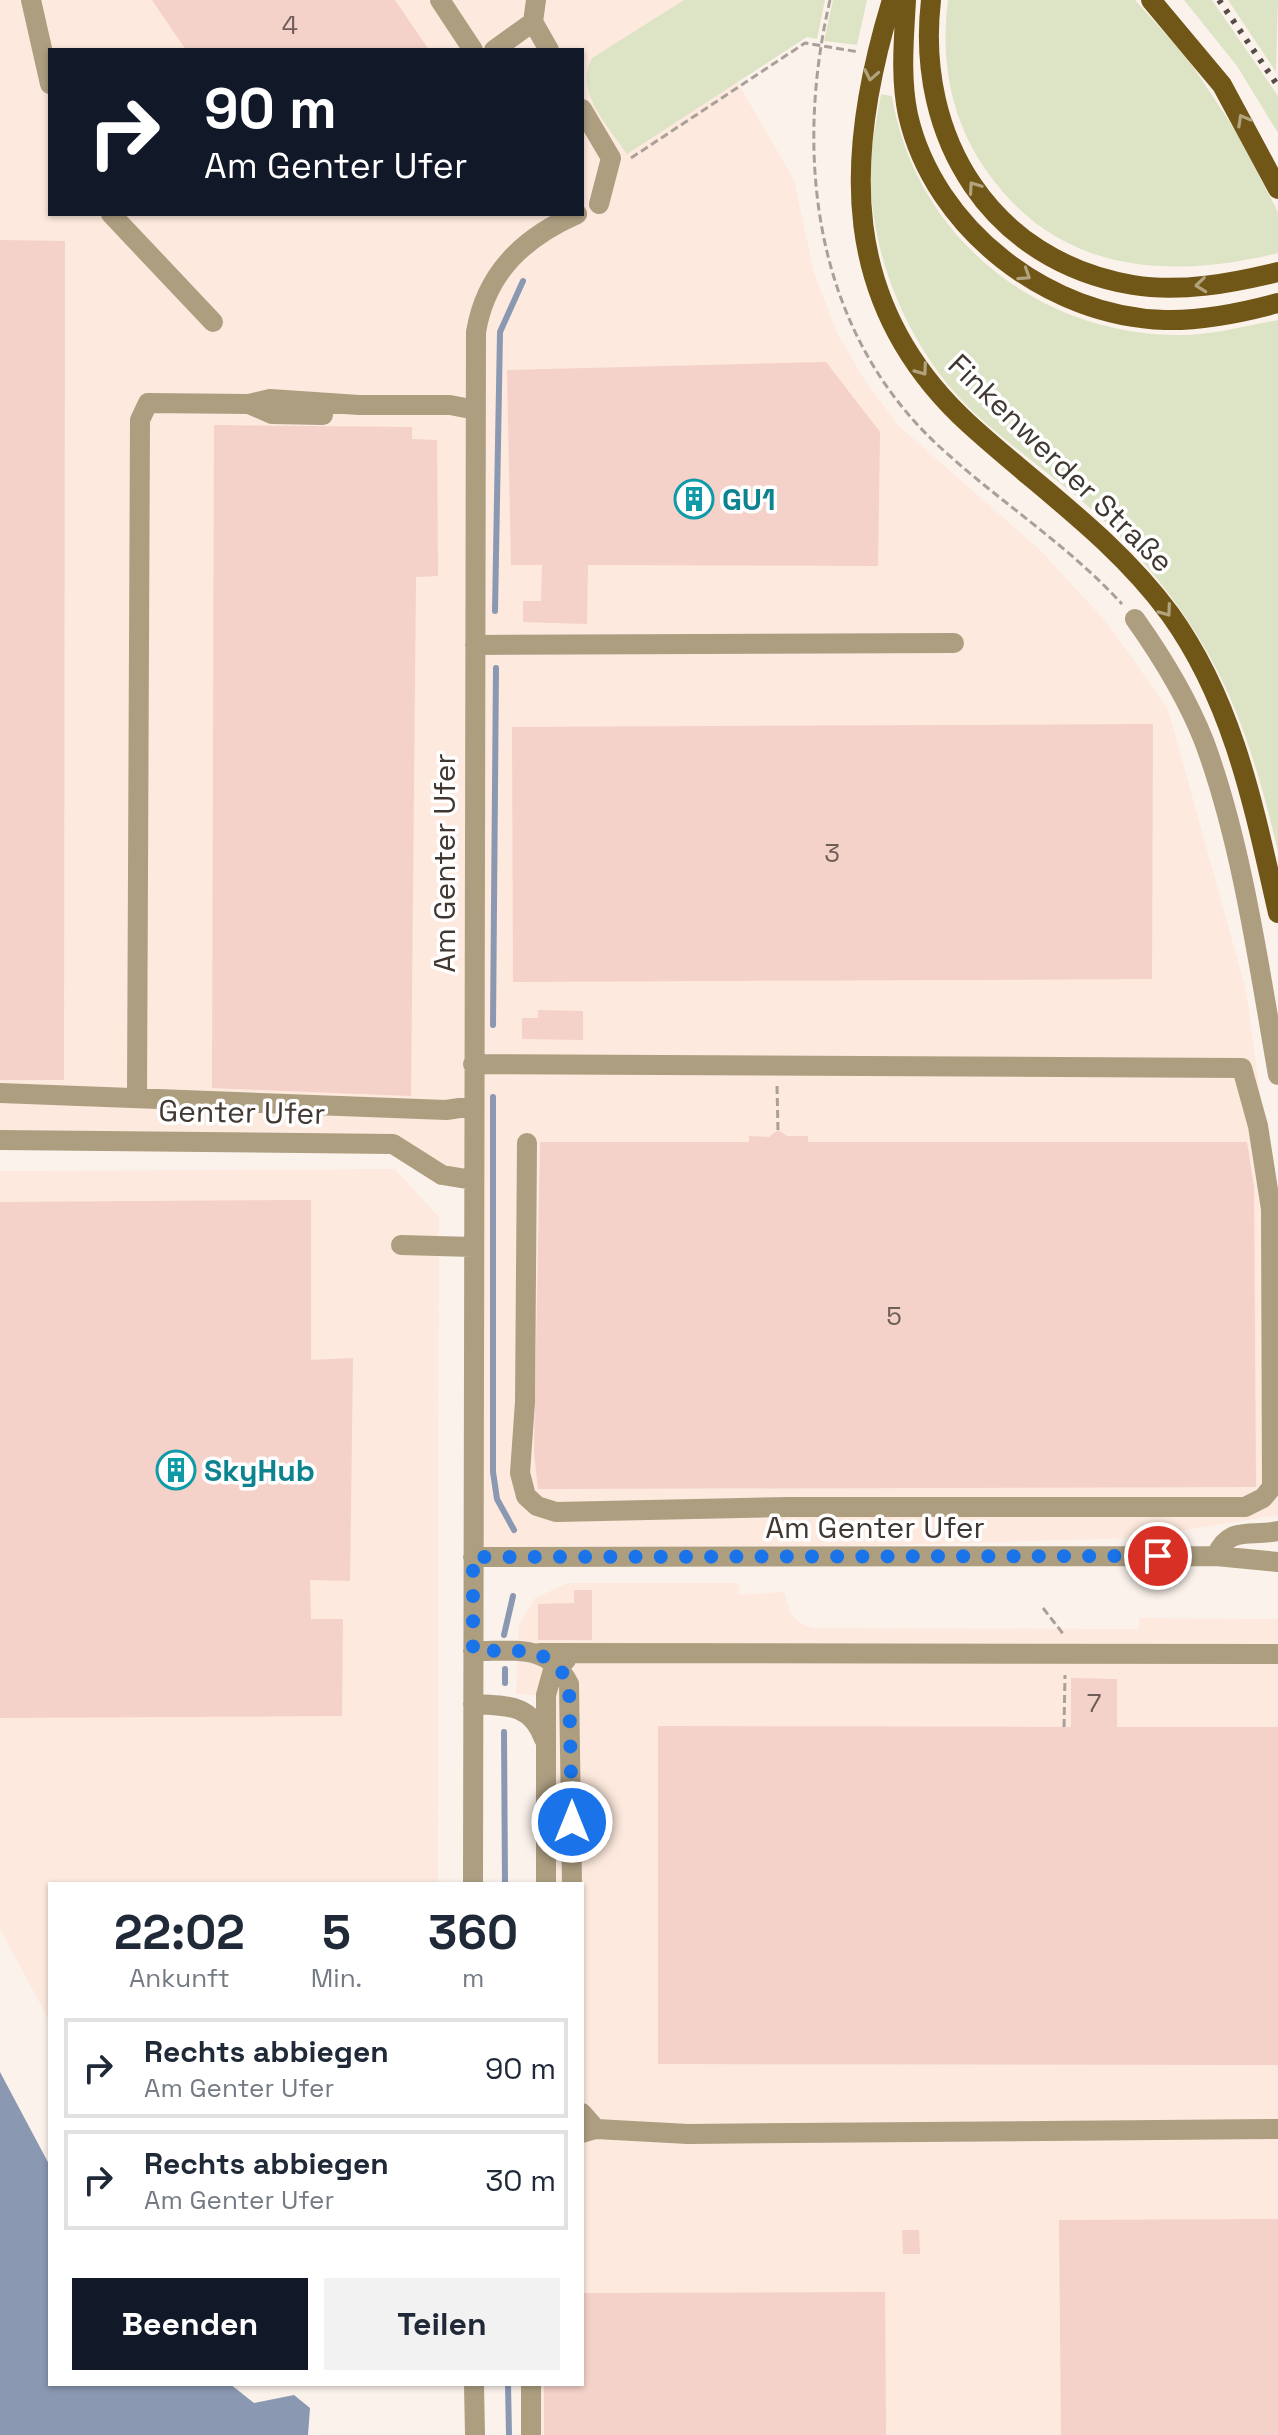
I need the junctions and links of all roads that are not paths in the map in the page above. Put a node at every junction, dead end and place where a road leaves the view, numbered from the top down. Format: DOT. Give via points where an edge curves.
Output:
graph roads {
  1 [pos="31,0"];
  2 [pos="440,0"];
  3 [pos="536,0"];
  4 [pos="892,0"];
  5 [pos="906,0"];
  6 [pos="931,0"];
  7 [pos="1151,0"];
  8 [pos="533,22"];
  9 [pos="472,48"];
  10 [pos="497,48"];
  11 [pos="548,48"];
  12 [pos="48,75"];
  13 [pos="584,112"];
  14 [pos="1278,189"];
  15 [pos="585,206"];
  16 [pos="113,216"];
  17 [pos="570,216"];
  18 [pos="1278,272"];
  19 [pos="1278,303"];
  20 [pos="213,322"];
  21 [pos="476,410"];
  22 [pos="1135,619"];
  23 [pos="954,643"];
  24 [pos="475,645"];
  25 [pos="1278,913"];
  26 [pos="473,1064"];
  27 [pos="1278,1075"];
  28 [pos="0,1093"];
  29 [pos="137,1099"];
  30 [pos="473,1106"];
  31 [pos="0,1140"];
  32 [pos="527,1143"];
  33 [pos="473,1180"];
  34 [pos="401,1245"];
  35 [pos="473,1247"];
  36 [pos="1278,1531"];
  37 [pos="1216,1556"];
  38 [pos="473,1557"];
  39 [pos="1278,1562"];
  40 [pos="473,1651"];
  41 [pos="592,1651"];
  42 [pos="539,1653"];
  43 [pos="1278,1654"];
  44 [pos="558,1665"];
  45 [pos="473,1704"];
  46 [pos="547,1746"];
  47 [pos="473,1882"];
  48 [pos="546,1882"];
  49 [pos="572,1882"];
  50 [pos="587,2125"];
  51 [pos="1278,2129"];
  52 [pos="474,2386"];
  53 [pos="531,2386"];
  54 [pos="475,2435"];
  55 [pos="531,2435"];
  1 -- 12 [label="street"];
  2 -- 9 [label="street"];
  3 -- 8 [label="street"];
  4 -- 25 [label="main road, Finkenwerder Straße, one-way" via="875,56 858,166 864,233 884,303 918,366 941,395 1110,544 1171,616 1210,682 1235,741"];
  5 -- 19 [label="main road, one-way" via="903,88 914,136 947,200 988,247 1031,280 1136,317 1211,318"];
  18 -- 6 [label="main road, one-way" via="1184,287 1132,285 1067,265 1012,229 972,185 945,136 930,81"];
  14 -- 7 [label="main road, one-way" via="1222,85"];
  8 -- 10 [label="street"];
  8 -- 11 [label="street"];
  13 -- 15 [label="street" via="611,158"];
  16 -- 20 [label="street"];
  17 -- 21 [label="street, Am Genter Ufer" via="514,252 492,280 476,332"];
  21 -- 24 [label="street, Am Genter Ufer"];
  21 -- 29 [label="street" via="449,420 272,414 249,404 148,403 140,420"];
  22 -- 27 [label="street" via="1173,677 1203,740 1224,804"];
  23 -- 24 [label="street"];
  24 -- 26 [label="street, Am Genter Ufer"];
  26 -- 30 [label="street, Am Genter Ufer"];
  26 -- 32 [label="street" via="1242,1068 1271,1209 1272,1487 1245,1507 556,1512 537,1506 526,1496 520,1473"];
  28 -- 29 [label="street"];
  29 -- 30 [label="street" via="446,1110"];
  30 -- 33 [label="street, Am Genter Ufer"];
  31 -- 33 [label="street, Genter Ufer" via="393,1144 442,1175"];
  33 -- 35 [label="street, Am Genter Ufer"];
  34 -- 35 [label="street"];
  35 -- 38 [label="street, Am Genter Ufer"];
  36 -- 37 [label="street" via="1235,1533 1222,1541"];
  37 -- 38 [label="street, Am Genter Ufer"];
  37 -- 39 [label="street, Am Genter Ufer"];
  38 -- 40 [label="street, Am Genter Ufer"];
  40 -- 42 [label="street"];
  40 -- 45 [label="street, Am Genter Ufer"];
  41 -- 42 [label="street"];
  41 -- 43 [label="street"];
  41 -- 44 [label="street"];
  42 -- 44 [label="street"];
  44 -- 46 [label="street" via="546,1695"];
  44 -- 49 [label="street" via="572,1698"];
  45 -- 46 [label="street" via="519,1706 539,1724"];
  45 -- 47 [label="street, Am Genter Ufer"];
  46 -- 48 [label="street"];
  50 -- 51 [label="street" via="688,2134"];
  52 -- 54 [label="street"];
  53 -- 55 [label="street"];
}
